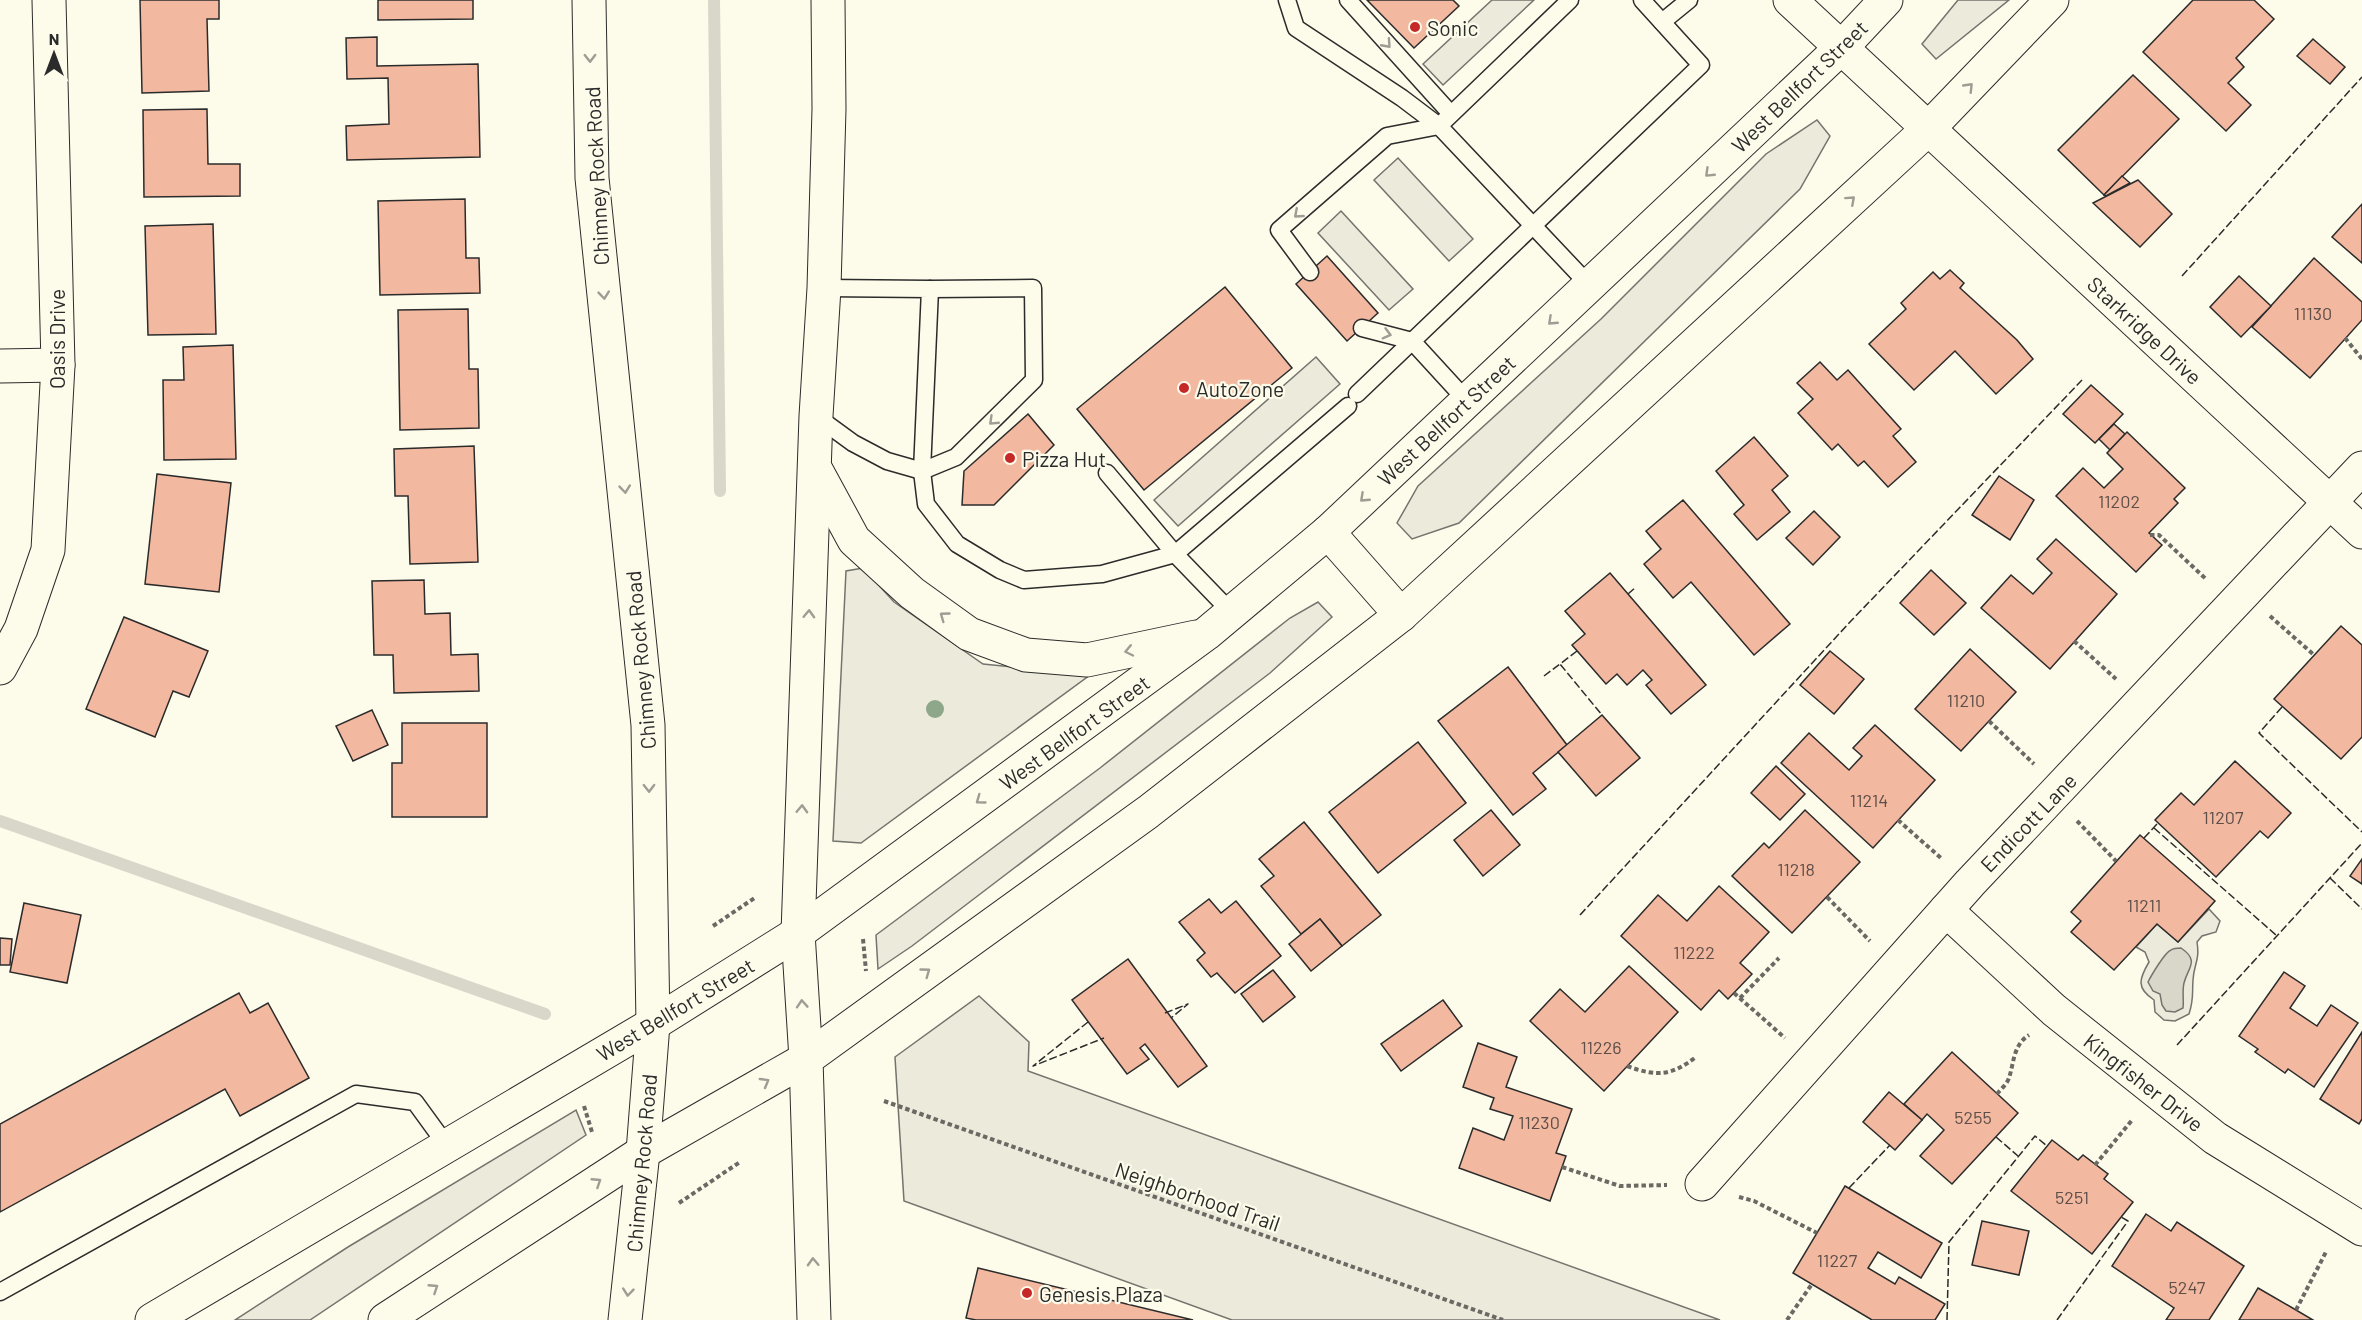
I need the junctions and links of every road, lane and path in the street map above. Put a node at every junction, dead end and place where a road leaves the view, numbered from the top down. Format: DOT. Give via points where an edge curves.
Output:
graph roads {
  1 [pos="49,0"];
  2 [pos="590,0"];
  3 [pos="828,0"];
  4 [pos="1287,0"];
  5 [pos="1348,0"];
  6 [pos="1570,0"];
  7 [pos="1642,0"];
  8 [pos="1689,0"];
  9 [pos="1791,0"];
  10 [pos="1886,0"];
  11 [pos="2052,0"];
  12 [pos="1662,22"];
  13 [pos="1842,47"];
  14 [pos="1451,114"];
  15 [pos="1439,126"];
  16 [pos="1928,129"];
  17 [pos="1533,226"];
  18 [pos="1310,272"];
  19 [pos="1590,286"];
  20 [pos="824,288"];
  21 [pos="930,289"];
  22 [pos="1362,328"];
  23 [pos="2345,338"];
  24 [pos="1412,341"];
  25 [pos="2362,359"];
  26 [pos="58,365"];
  27 [pos="0,366"];
  28 [pos="1467,401"];
  29 [pos="816,416"];
  30 [pos="814,466"];
  31 [pos="2362,468"];
  32 [pos="922,471"];
  33 [pos="1107,473"];
  34 [pos="2330,502"];
  35 [pos="1328,532"];
  36 [pos="2362,532"];
  37 [pos="2150,535"];
  38 [pos="1175,554"];
  39 [pos="2239,599"];
  40 [pos="1232,613"];
  41 [pos="1401,615"];
  42 [pos="1206,634"];
  43 [pos="2074,641"];
  44 [pos="2314,655"];
  45 [pos="0,668"];
  46 [pos="2141,702"];
  47 [pos="1989,721"];
  48 [pos="2056,792"];
  49 [pos="1898,820"];
  50 [pos="2116,861"];
  51 [pos="1970,883"];
  52 [pos="756,897"];
  53 [pos="1827,897"];
  54 [pos="1946,910"];
  55 [pos="713,926"];
  56 [pos="798,933"];
  57 [pos="863,939"];
  58 [pos="1779,958"];
  59 [pos="1895,967"];
  60 [pos="866,973"];
  61 [pos="1734,993"];
  62 [pos="1740,998"];
  63 [pos="2061,1015"];
  64 [pos="653,1024"];
  65 [pos="1696,1057"];
  66 [pos="806,1059"];
  67 [pos="1811,1061"];
  68 [pos="1627,1066"];
  69 [pos="2153,1090"];
  70 [pos="1997,1094"];
  71 [pos="884,1101"];
  72 [pos="584,1105"];
  73 [pos="592,1132"];
  74 [pos="447,1146"];
  75 [pos="643,1152"];
  76 [pos="740,1162"];
  77 [pos="2095,1165"];
  78 [pos="1562,1167"];
  79 [pos="1702,1184"];
  80 [pos="679,1203"];
  81 [pos="2353,1224"];
  82 [pos="1816,1233"];
  83 [pos="1812,1284"];
  84 [pos="0,1292"];
  85 [pos="2296,1310"];
  86 [pos="152,1320"];
  87 [pos="385,1320"];
  88 [pos="625,1320"];
  89 [pos="814,1320"];
  90 [pos="1503,1320"];
  91 [pos="1787,1320"];
  1 -- 26 [label="main road, Oasis Drive"];
  2 -- 64 [label="main road, Chimney Rock Road, one-way" via="592,178 648,725"];
  3 -- 20 [label="main road"];
  4 -- 15 [label="lane" via="1296,28"];
  5 -- 14 [label="lane, one-way"];
  6 -- 14 [label="lane"];
  7 -- 12 [label="lane"];
  8 -- 12 [label="lane"];
  9 -- 13 [label="main road, Starkridge Drive"];
  10 -- 13 [label="main road, West Bellfort Street"];
  16 -- 11 [label="main road, one-way"];
  12 -- 17 [label="lane" via="1701,65"];
  13 -- 16 [label="main road, Starkridge Drive"];
  13 -- 19 [label="main road, West Bellfort Street, one-way"];
  14 -- 15 [label="lane"];
  15 -- 17 [label="lane"];
  15 -- 18 [label="lane, one-way" via="1387,136 1279,230"];
  16 -- 34 [label="main road, Starkridge Drive"];
  41 -- 16 [label="main road, one-way"];
  17 -- 19 [label="lane"];
  17 -- 24 [label="lane"];
  19 -- 28 [label="main road, West Bellfort Street, one-way"];
  20 -- 21 [label="lane"];
  20 -- 29 [label="main road"];
  21 -- 32 [label="lane"];
  21 -- 32 [label="lane, one-way" via="1033,288 1034,380 956,457"];
  22 -- 24 [label="lane, one-way"];
  23 -- 25 [label="path"];
  24 -- 28 [label="lane"];
  24 -- 38 [label="lane" via="1352,400"];
  26 -- 27 [label="main road"];
  26 -- 45 [label="main road, Oasis Drive" via="48,550 21,629"];
  28 -- 35 [label="main road, West Bellfort Street, one-way"];
  29 -- 30 [label="main road"];
  29 -- 32 [label="lane" via="887,461"];
  42 -- 30 [label="main road, one-way" via="1087,660 1026,655 969,634 912,593 854,540"];
  56 -- 30 [label="main road, one-way"];
  31 -- 34 [label="main road, Endicott Lane"];
  32 -- 38 [label="lane" via="926,504 957,544 1024,580 1102,574"];
  33 -- 38 [label="lane"];
  34 -- 36 [label="main road, Starkridge Drive"];
  34 -- 39 [label="main road, Endicott Lane"];
  35 -- 40 [label="main road, West Bellfort Street"];
  35 -- 41 [label="main road"];
  37 -- 39 [label="path" via="2159,535"];
  38 -- 40 [label="lane"];
  39 -- 44 [label="path"];
  39 -- 46 [label="main road, Endicott Lane"];
  40 -- 42 [label="main road, West Bellfort Street"];
  66 -- 41 [label="main road, one-way" via="1148,812"];
  42 -- 56 [label="main road, West Bellfort Street, one-way"];
  43 -- 46 [label="path"];
  46 -- 48 [label="main road, Endicott Lane"];
  47 -- 48 [label="path"];
  48 -- 50 [label="path"];
  48 -- 51 [label="main road, Endicott Lane"];
  49 -- 51 [label="path"];
  51 -- 54 [label="main road, Endicott Lane"];
  52 -- 55 [label="path"];
  53 -- 59 [label="path"];
  54 -- 59 [label="main road, Endicott Lane"];
  54 -- 63 [label="main road, Kingfisher Drive"];
  56 -- 64 [label="main road, West Bellfort Street"];
  66 -- 56 [label="main road, one-way"];
  57 -- 60 [label="path"];
  58 -- 62 [label="path"];
  59 -- 67 [label="main road, Endicott Lane"];
  61 -- 62 [label="path"];
  62 -- 67 [label="path"];
  63 -- 69 [label="main road, Kingfisher Drive"];
  63 -- 70 [label="path" via="2024,1038 2013,1055 2008,1080"];
  64 -- 74 [label="main road, West Bellfort Street"];
  64 -- 75 [label="main road, Chimney Rock Road"];
  65 -- 68 [label="path" via="1665,1074 1645,1073"];
  75 -- 66 [label="main road, one-way"];
  89 -- 66 [label="main road, one-way"];
  67 -- 79 [label="main road, Endicott Lane"];
  69 -- 77 [label="path"];
  69 -- 81 [label="main road, Kingfisher Drive" via="2228,1148"];
  71 -- 90 [label="path, Neighborhood Trail"];
  72 -- 73 [label="path"];
  74 -- 84 [label="lane" via="415,1102 356,1094"];
  74 -- 86 [label="main road, West Bellfort Street"];
  87 -- 75 [label="main road, one-way"];
  75 -- 88 [label="main road, Chimney Rock Road, one-way"];
  76 -- 80 [label="path"];
  78 -- 79 [label="path" via="1620,1186"];
  79 -- 82 [label="path" via="1754,1202"];
  81 -- 85 [label="path"];
  83 -- 91 [label="path"];
}
